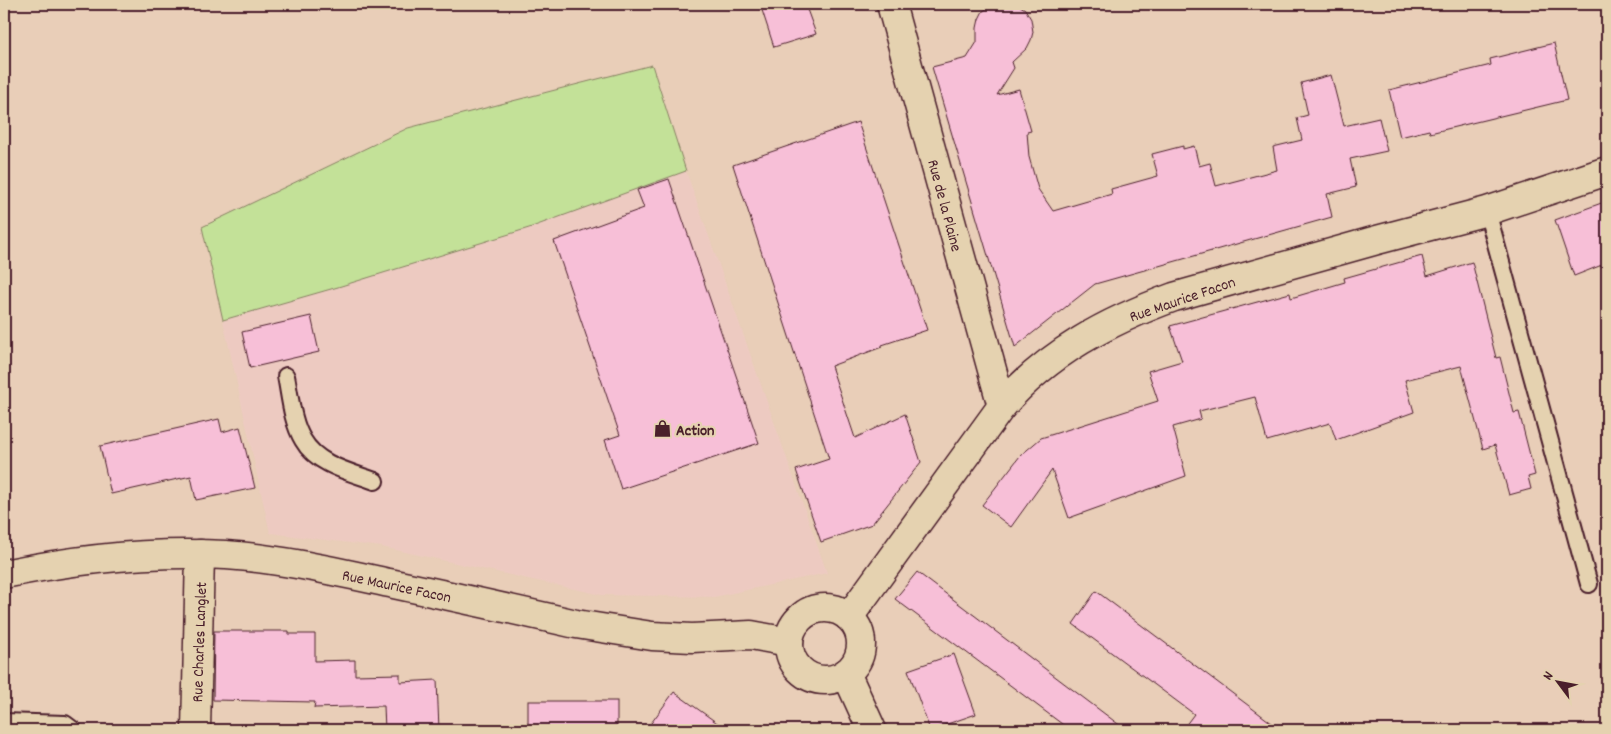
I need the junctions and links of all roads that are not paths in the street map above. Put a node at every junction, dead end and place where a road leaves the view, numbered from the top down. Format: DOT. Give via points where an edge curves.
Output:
graph roads {
  1 [pos="891,4"];
  2 [pos="1607,170"];
  3 [pos="1487,211"];
  4 [pos="286,376"];
  5 [pos="1002,406"];
  6 [pos="375,482"];
  7 [pos="200,554"];
  8 [pos="4,574"];
  9 [pos="1588,584"];
  10 [pos="849,616"];
  11 [pos="789,642"];
  12 [pos="846,673"];
  13 [pos="4,722"];
  14 [pos="73,730"];
  15 [pos="196,730"];
  16 [pos="872,730"];
  1 -- 5 [label="street, Rue de la Plaine"];
  2 -- 3 [label="street, Rue Maurice Facon"];
  3 -- 5 [label="street, Rue Maurice Facon" via="1215,285 1142,309 1059,354 1018,387"];
  3 -- 9 [label="lane"];
  4 -- 6 [label="lane" via="298,427 312,451 338,468"];
  5 -- 10 [label="street, Rue Maurice Facon"];
  7 -- 8 [label="street, Rue Maurice Facon" via="65,563"];
  7 -- 11 [label="street, Rue Maurice Facon" via="303,564 618,631 692,638 751,635"];
  7 -- 15 [label="street, Rue Charles Langlet"];
  10 -- 11 [label="street" via="831,608 811,610 795,623"];
  10 -- 12 [label="street" via="861,641 857,659"];
  11 -- 12 [label="street" via="793,661 808,675 827,680"];
  12 -- 16 [label="street"];
  13 -- 14 [label="lane" via="64,724"];
}
